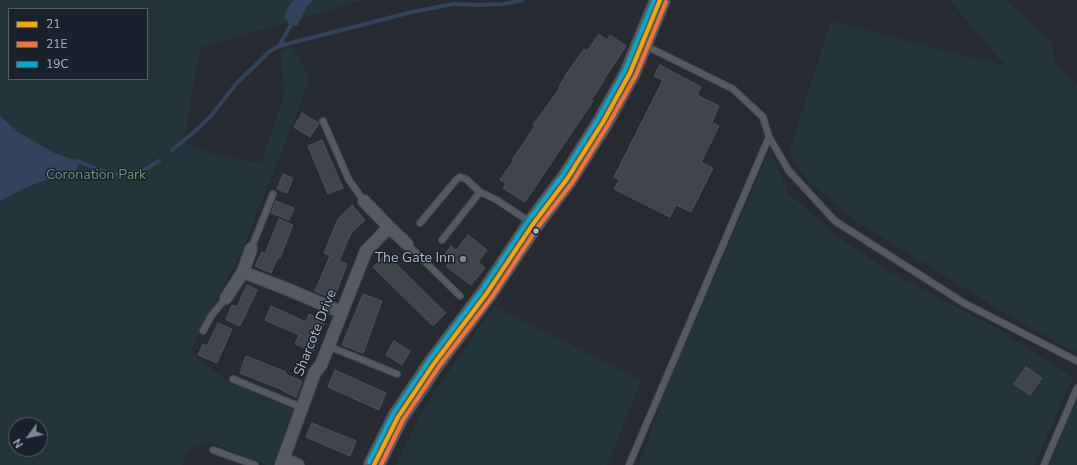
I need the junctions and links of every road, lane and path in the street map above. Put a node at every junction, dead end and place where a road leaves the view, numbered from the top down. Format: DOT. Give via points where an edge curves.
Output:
graph roads {
  1 [pos="660,0"];
  2 [pos="642,44"];
  3 [pos="323,121"];
  4 [pos="769,137"];
  5 [pos="480,192"];
  6 [pos="272,194"];
  7 [pos="364,201"];
  8 [pos="420,223"];
  9 [pos="533,224"];
  10 [pos="389,227"];
  11 [pos="442,240"];
  12 [pos="407,244"];
  13 [pos="251,249"];
  14 [pos="243,272"];
  15 [pos="460,296"];
  16 [pos="226,298"];
  17 [pos="341,312"];
  18 [pos="203,331"];
  19 [pos="328,346"];
  20 [pos="1077,361"];
  21 [pos="397,374"];
  22 [pos="233,379"];
  23 [pos="1077,388"];
  24 [pos="303,408"];
  25 [pos="213,450"];
  26 [pos="282,462"];
  27 [pos="255,465"];
  28 [pos="298,465"];
  29 [pos="374,465"];
  30 [pos="629,465"];
  31 [pos="1044,465"];
  1 -- 2 [label="highway"];
  2 -- 4 [label="lane" via="733,89 763,117"];
  2 -- 9 [label="highway" via="630,73 603,122 567,179"];
  3 -- 7 [label="lane" via="349,180"];
  4 -- 20 [label="lane" via="789,171 835,221 964,303"];
  4 -- 30 [label="lane"];
  5 -- 8 [label="lane" via="460,177"];
  5 -- 9 [label="lane"];
  5 -- 11 [label="lane"];
  6 -- 13 [label="lane"];
  7 -- 10 [label="street"];
  9 -- 29 [label="highway" via="488,293 435,362 398,417"];
  10 -- 12 [label="street"];
  10 -- 17 [label="street, Sharcote Drive" via="366,251"];
  12 -- 15 [label="lane"];
  13 -- 14 [label="street"];
  14 -- 16 [label="street"];
  14 -- 17 [label="street"];
  16 -- 18 [label="lane" via="211,316"];
  17 -- 19 [label="street, Sharcote Drive"];
  19 -- 21 [label="lane"];
  19 -- 24 [label="street, Sharcote Drive" via="321,365 315,372"];
  22 -- 24 [label="lane"];
  23 -- 31 [label="lane"];
  24 -- 26 [label="street, Sharcote Drive"];
  25 -- 27 [label="lane"];
  26 -- 28 [label="street"];
}
